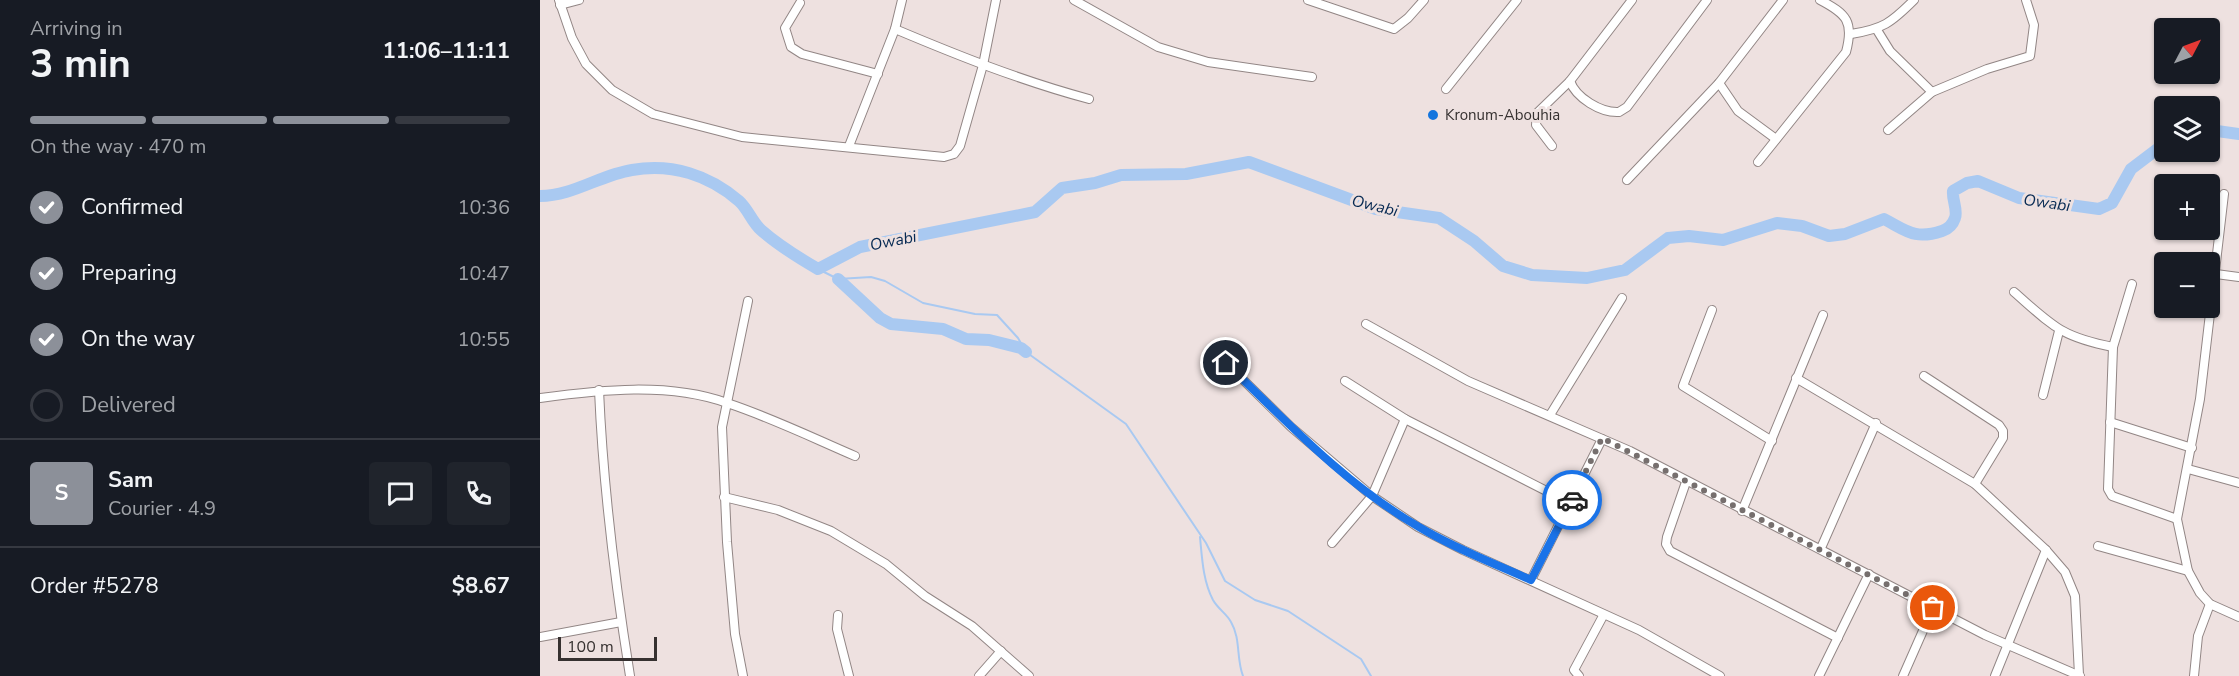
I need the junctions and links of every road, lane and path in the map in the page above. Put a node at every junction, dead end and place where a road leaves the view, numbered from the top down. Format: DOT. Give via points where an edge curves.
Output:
graph roads {
  1 [pos="579,0"];
  2 [pos="903,0"];
  3 [pos="996,0"];
  4 [pos="1074,0"];
  5 [pos="1308,0"];
  6 [pos="1424,0"];
  7 [pos="1517,0"];
  8 [pos="1707,0"];
  9 [pos="1783,0"];
  10 [pos="1820,0"];
  11 [pos="1914,0"];
  12 [pos="2026,0"];
  13 [pos="1629,1"];
  14 [pos="560,2"];
  15 [pos="800,3"];
  16 [pos="895,29"];
  17 [pos="1877,30"];
  18 [pos="1851,34"];
  19 [pos="983,66"];
  20 [pos="878,74"];
  21 [pos="1312,77"];
  22 [pos="1570,81"];
  23 [pos="1719,83"];
  24 [pos="1446,89"];
  25 [pos="1932,92"];
  26 [pos="1089,99"];
  27 [pos="1888,130"];
  28 [pos="1776,139"];
  29 [pos="849,146"];
  30 [pos="1552,147"];
  31 [pos="1758,162"];
  32 [pos="1627,180"];
  33 [pos="2224,194"];
  34 [pos="2218,252"];
  35 [pos="2220,275"];
  36 [pos="2239,278"];
  37 [pos="2132,284"];
  38 [pos="2014,292"];
  39 [pos="1622,298"];
  40 [pos="748,301"];
  41 [pos="1712,310"];
  42 [pos="1822,315"];
  43 [pos="2210,318"];
  44 [pos="1366,324"];
  45 [pos="2060,332"];
  46 [pos="2113,347"];
  47 [pos="1226,363"];
  48 [pos="1924,376"];
  49 [pos="1796,378"];
  50 [pos="1345,381"];
  51 [pos="599,390"];
  52 [pos="2043,395"];
  53 [pos="540,398"];
  54 [pos="726,402"];
  55 [pos="1550,416"];
  56 [pos="1406,418"];
  57 [pos="2110,422"];
  58 [pos="1876,423"];
  59 [pos="1602,438"];
  60 [pos="1772,441"];
  61 [pos="2192,448"];
  62 [pos="855,456"];
  63 [pos="2188,469"];
  64 [pos="1686,482"];
  65 [pos="2239,483"];
  66 [pos="1975,484"];
  67 [pos="1372,496"];
  68 [pos="724,497"];
  69 [pos="1570,504"];
  70 [pos="1742,511"];
  71 [pos="2177,519"];
  72 [pos="1332,543"];
  73 [pos="2098,546"];
  74 [pos="1821,548"];
  75 [pos="2046,550"];
  76 [pos="2188,571"];
  77 [pos="1869,574"];
  78 [pos="1531,580"];
  79 [pos="2210,604"];
  80 [pos="1933,608"];
  81 [pos="838,615"];
  82 [pos="2238,615"];
  83 [pos="1603,616"];
  84 [pos="621,622"];
  85 [pos="540,637"];
  86 [pos="1838,638"];
  87 [pos="2007,646"];
  88 [pos="1001,651"];
  89 [pos="630,676"];
  90 [pos="743,676"];
  91 [pos="849,676"];
  92 [pos="979,676"];
  93 [pos="1029,676"];
  94 [pos="1579,676"];
  95 [pos="1720,676"];
  96 [pos="1819,676"];
  97 [pos="1903,676"];
  98 [pos="1995,676"];
  99 [pos="2080,676"];
  100 [pos="2194,676"];
  1 -- 14 [label="street"];
  2 -- 16 [label="street"];
  3 -- 19 [label="street"];
  4 -- 21 [label="street" via="1158,47 1208,62"];
  5 -- 6 [label="street" via="1394,29"];
  7 -- 24 [label="street"];
  8 -- 22 [label="street" via="1627,107 1618,112 1598,108 1581,96"];
  9 -- 23 [label="street"];
  10 -- 18 [label="street" via="1842,13"];
  11 -- 17 [label="street"];
  12 -- 25 [label="street" via="2034,25 2030,56"];
  13 -- 22 [label="street"];
  14 -- 29 [label="street" via="586,64 612,90 653,114 742,137"];
  15 -- 20 [label="street" via="785,28 791,47 802,54"];
  16 -- 19 [label="street"];
  16 -- 20 [label="street"];
  17 -- 18 [label="street"];
  17 -- 25 [label="street" via="1890,51"];
  18 -- 28 [label="street" via="1842,59"];
  19 -- 26 [label="street"];
  19 -- 29 [label="street" via="960,147 954,154 945,157"];
  20 -- 29 [label="street"];
  22 -- 30 [label="street" via="1535,118"];
  23 -- 28 [label="street" via="1738,111"];
  23 -- 32 [label="street"];
  25 -- 27 [label="street"];
  28 -- 31 [label="street"];
  33 -- 34 [label="street"];
  35 -- 36 [label="street"];
  37 -- 46 [label="street"];
  38 -- 45 [label="street"];
  39 -- 55 [label="street"];
  40 -- 54 [label="street"];
  41 -- 60 [label="street" via="1683,386"];
  42 -- 49 [label="street"];
  43 -- 61 [label="street"];
  44 -- 55 [label="street" via="1468,381"];
  45 -- 46 [label="street"];
  45 -- 52 [label="street"];
  46 -- 57 [label="street"];
  47 -- 67 [label="street" via="1291,427"];
  48 -- 66 [label="street" via="2003,431 2003,438"];
  49 -- 58 [label="street"];
  49 -- 60 [label="street"];
  50 -- 56 [label="street"];
  51 -- 53 [label="street"];
  51 -- 54 [label="street" via="666,392"];
  51 -- 84 [label="street"];
  54 -- 62 [label="street"];
  54 -- 68 [label="street" via="722,428"];
  55 -- 59 [label="street"];
  56 -- 67 [label="street"];
  56 -- 69 [label="street"];
  57 -- 61 [label="street"];
  57 -- 71 [label="street" via="2109,493"];
  58 -- 66 [label="street"];
  58 -- 74 [label="street"];
  59 -- 64 [label="street"];
  59 -- 69 [label="street"];
  60 -- 70 [label="street"];
  61 -- 63 [label="street"];
  63 -- 65 [label="street"];
  63 -- 71 [label="street"];
  64 -- 70 [label="street"];
  64 -- 86 [label="street" via="1667,537 1670,551"];
  66 -- 75 [label="street"];
  67 -- 72 [label="street"];
  67 -- 78 [label="street" via="1427,532"];
  68 -- 88 [label="street" via="778,510 831,531 886,564"];
  68 -- 90 [label="street" via="735,634"];
  69 -- 78 [label="street"];
  70 -- 74 [label="street"];
  71 -- 76 [label="street"];
  73 -- 76 [label="street"];
  74 -- 77 [label="street"];
  75 -- 87 [label="street"];
  75 -- 99 [label="street" via="2065,572 2075,597"];
  76 -- 79 [label="street"];
  77 -- 80 [label="street"];
  77 -- 86 [label="street"];
  78 -- 83 [label="street"];
  79 -- 82 [label="street"];
  79 -- 100 [label="street" via="2198,636"];
  80 -- 87 [label="street"];
  80 -- 97 [label="street"];
  81 -- 91 [label="street" via="837,629"];
  83 -- 94 [label="street" via="1574,670"];
  83 -- 95 [label="street" via="1639,630"];
  84 -- 85 [label="street"];
  84 -- 89 [label="street"];
  86 -- 96 [label="street"];
  87 -- 98 [label="street"];
  87 -- 99 [label="street"];
  88 -- 92 [label="street"];
  88 -- 93 [label="street"];
}
